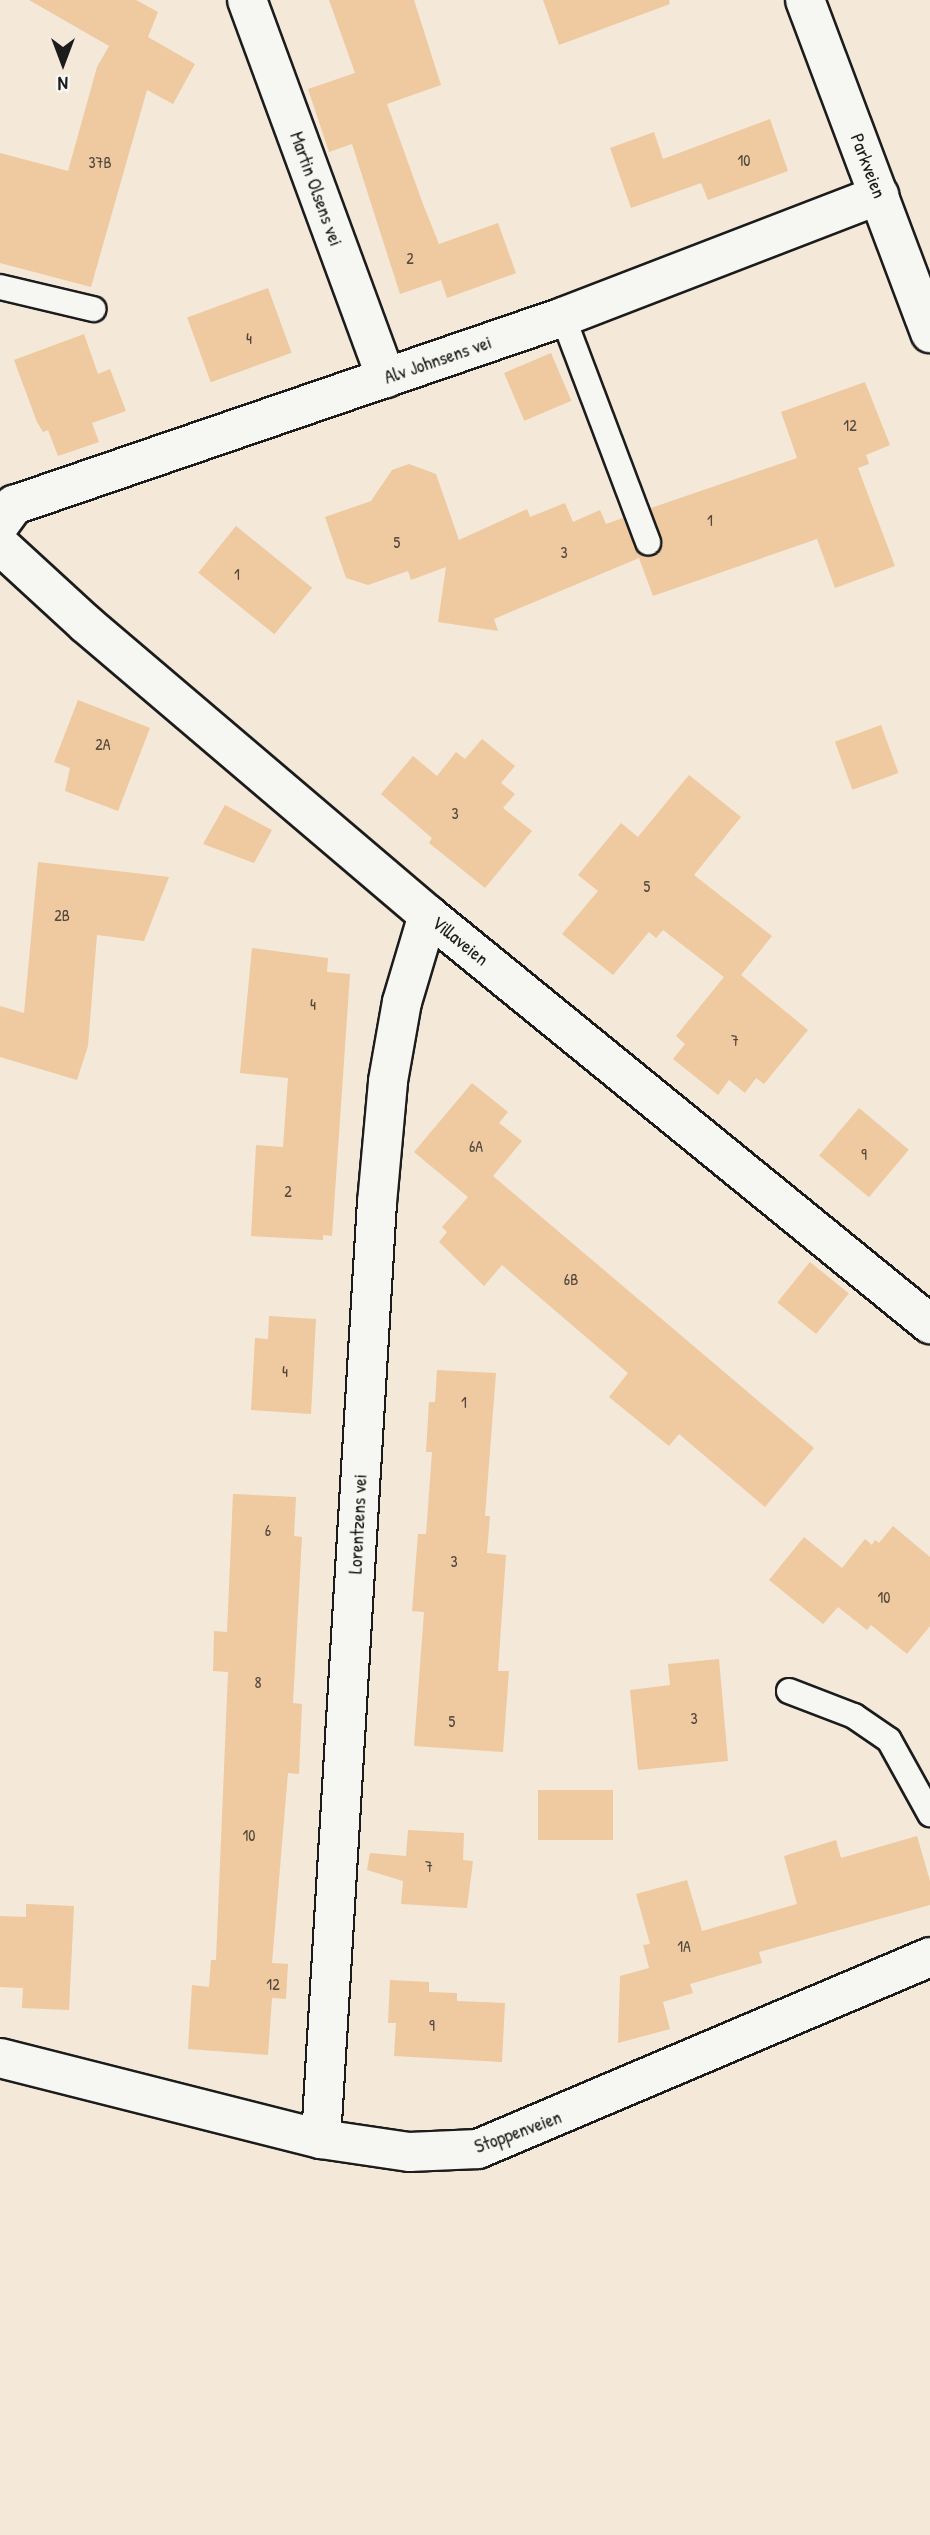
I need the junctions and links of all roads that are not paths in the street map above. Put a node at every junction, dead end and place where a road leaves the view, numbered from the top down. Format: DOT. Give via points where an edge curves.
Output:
graph roads {
  1 [pos="247,0"];
  2 [pos="804,0"];
  3 [pos="879,195"];
  4 [pos="0,287"];
  5 [pos="93,309"];
  6 [pos="563,317"];
  7 [pos="930,333"];
  8 [pos="386,378"];
  9 [pos="0,524"];
  10 [pos="648,542"];
  11 [pos="0,545"];
  12 [pos="428,915"];
  13 [pos="930,1324"];
  14 [pos="789,1691"];
  15 [pos="930,1814"];
  16 [pos="930,1957"];
  17 [pos="0,2058"];
  18 [pos="321,2139"];
  1 -- 8 [label="street, Martin Olsens vei"];
  2 -- 3 [label="street, Parkveien"];
  3 -- 6 [label="street, Alv Johnsens vei"];
  3 -- 7 [label="street, Parkveien"];
  4 -- 5 [label="lane"];
  6 -- 8 [label="street, Alv Johnsens vei"];
  6 -- 10 [label="lane"];
  8 -- 9 [label="street, Alv Johnsens vei" via="14,505"];
  11 -- 12 [label="street, Villaveien" via="86,624"];
  12 -- 13 [label="street, Villaveien"];
  12 -- 18 [label="street, Lorentzens vei" via="402,1002 377,1203"];
  14 -- 15 [label="lane" via="854,1716 889,1740"];
  16 -- 18 [label="street, Stoppenveien" via="478,2149 409,2152"];
  17 -- 18 [label="street, Stoppenveien"];
}
